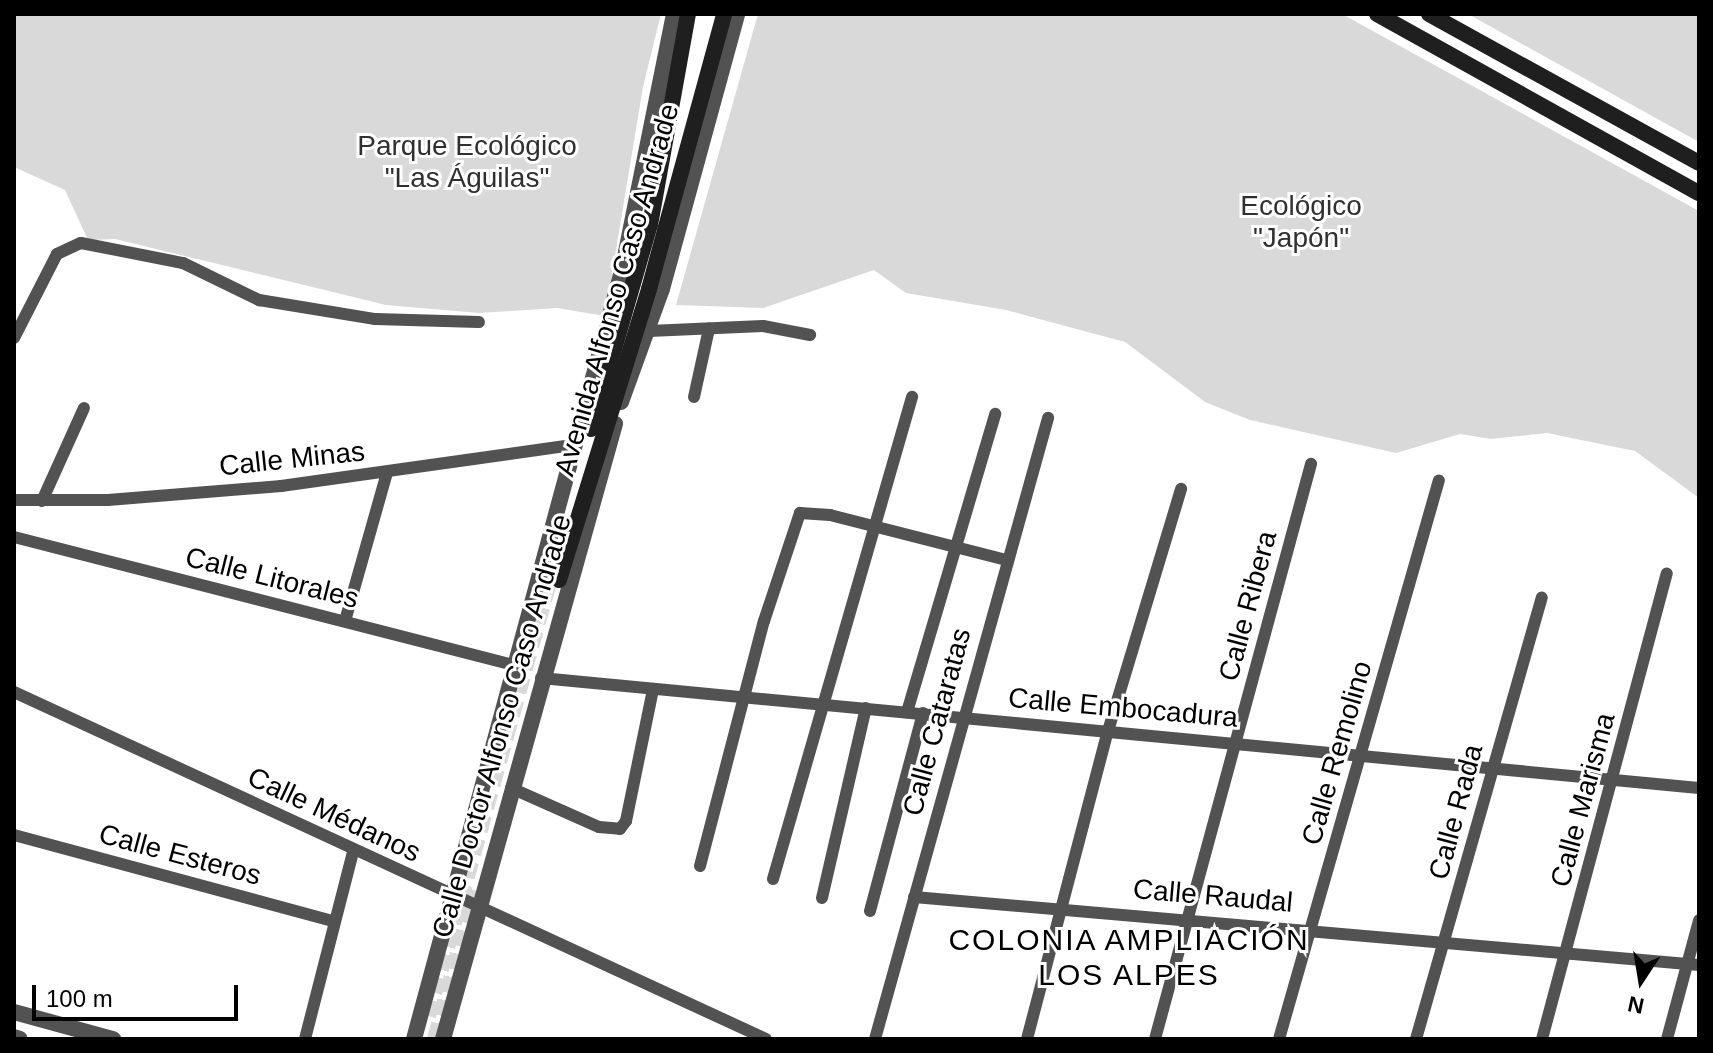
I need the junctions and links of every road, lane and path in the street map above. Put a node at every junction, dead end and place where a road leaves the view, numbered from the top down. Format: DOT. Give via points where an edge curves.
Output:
graph roads {
  1 [pos="674,14"];
  2 [pos="688,14"];
  3 [pos="724,14"];
  4 [pos="737,14"];
  5 [pos="1377,14"];
  6 [pos="1429,14"];
  7 [pos="719,70"];
  8 [pos="704,87"];
  9 [pos="696,114"];
  10 [pos="702,133"];
  11 [pos="1699,163"];
  12 [pos="1699,193"];
  13 [pos="479,322"];
  14 [pos="709,329"];
  15 [pos="649,331"];
  16 [pos="810,335"];
  17 [pos="14,338"];
  18 [pos="694,397"];
  19 [pos="912,397"];
  20 [pos="84,408"];
  21 [pos="995,414"];
  22 [pos="1048,418"];
  23 [pos="574,445"];
  24 [pos="1311,464"];
  25 [pos="387,473"];
  26 [pos="1439,480"];
  27 [pos="1181,489"];
  28 [pos="14,500"];
  29 [pos="42,501"];
  30 [pos="873,527"];
  31 [pos="14,537"];
  32 [pos="957,549"];
  33 [pos="1007,560"];
  34 [pos="1667,573"];
  35 [pos="1542,598"];
  36 [pos="345,621"];
  37 [pos="517,666"];
  38 [pos="541,678"];
  39 [pos="653,689"];
  40 [pos="14,692"];
  41 [pos="745,697"];
  42 [pos="823,704"];
  43 [pos="866,708"];
  44 [pos="907,712"];
  45 [pos="923,713"];
  46 [pos="962,717"];
  47 [pos="1108,731"];
  48 [pos="1236,743"];
  49 [pos="1362,755"];
  50 [pos="1493,768"];
  51 [pos="1614,781"];
  52 [pos="511,788"];
  53 [pos="1699,788"];
  54 [pos="14,835"];
  55 [pos="353,852"];
  56 [pos="700,866"];
  57 [pos="773,879"];
  58 [pos="914,897"];
  59 [pos="454,898"];
  60 [pos="822,898"];
  61 [pos="1060,906"];
  62 [pos="477,908"];
  63 [pos="870,911"];
  64 [pos="1186,917"];
  65 [pos="1699,920"];
  66 [pos="333,921"];
  67 [pos="1311,928"];
  68 [pos="1446,941"];
  69 [pos="1566,953"];
  70 [pos="1693,964"];
  71 [pos="14,1012"];
  72 [pos="14,1037"];
  73 [pos="20,1039"];
  74 [pos="113,1039"];
  75 [pos="305,1039"];
  76 [pos="414,1039"];
  77 [pos="443,1039"];
  78 [pos="766,1039"];
  79 [pos="875,1039"];
  80 [pos="1027,1039"];
  81 [pos="1155,1039"];
  82 [pos="1279,1039"];
  83 [pos="1416,1039"];
  84 [pos="1542,1039"];
  85 [pos="1667,1039"];
  1 -- 23 [label="street, Calle Doctor Alfonso Caso Andrade" via="623,267"];
  2 -- 9 [label="main road, Avenida Alfonso Caso Andrade" via="650,225 555,580 649,289"];
  3 -- 8 [label="main road, Avenida Alfonso Caso Andrade"];
  4 -- 7 [label="street, Calle Doctor Alfonso Caso Andrade"];
  5 -- 12 [label="main road"];
  6 -- 11 [label="main road"];
  7 -- 8 [label="main road"];
  7 -- 10 [label="street, Calle Doctor Alfonso Caso Andrade"];
  8 -- 9 [label="main road, Avenida Alfonso Caso Andrade"];
  9 -- 10 [label="main road"];
  10 -- 15 [label="street, Calle Doctor Alfonso Caso Andrade"];
  13 -- 17 [label="street" via="375,319 259,300 183,263 81,243 57,254"];
  14 -- 15 [label="street"];
  14 -- 16 [label="street" via="763,326"];
  14 -- 18 [label="street"];
  15 -- 38 [label="street, Calle Doctor Alfonso Caso Andrade" via="618,410"];
  19 -- 30 [label="street"];
  20 -- 29 [label="street"];
  21 -- 32 [label="street"];
  22 -- 33 [label="street, Calle Cataratas"];
  23 -- 25 [label="street, Calle Minas"];
  23 -- 37 [label="street, Calle Doctor Alfonso Caso Andrade"];
  24 -- 48 [label="street, Calle Ribera"];
  25 -- 29 [label="street, Calle Minas" via="123,499"];
  25 -- 36 [label="street"];
  26 -- 49 [label="street, Calle Remolino"];
  27 -- 47 [label="street"];
  28 -- 29 [label="street, Calle Minas"];
  30 -- 32 [label="street"];
  30 -- 41 [label="street" via="806,511 796,517"];
  30 -- 42 [label="street"];
  31 -- 36 [label="street, Calle Litorales"];
  32 -- 33 [label="street"];
  32 -- 44 [label="street"];
  33 -- 46 [label="street, Calle Cataratas"];
  34 -- 51 [label="street, Calle Marisma"];
  35 -- 50 [label="street, Calle Rada"];
  36 -- 37 [label="street, Calle Litorales"];
  37 -- 59 [label="street, Calle Doctor Alfonso Caso Andrade"];
  38 -- 39 [label="street, Calle Embocadura"];
  38 -- 52 [label="street, Calle Doctor Alfonso Caso Andrade"];
  39 -- 41 [label="street, Calle Embocadura"];
  39 -- 52 [label="street" via="626,821 620,829 599,827"];
  40 -- 55 [label="street, Calle Médanos"];
  41 -- 42 [label="street, Calle Embocadura"];
  41 -- 56 [label="street"];
  42 -- 43 [label="street, Calle Embocadura"];
  42 -- 57 [label="street"];
  43 -- 44 [label="street, Calle Embocadura"];
  43 -- 60 [label="street"];
  44 -- 45 [label="street, Calle Embocadura"];
  45 -- 46 [label="street, Calle Embocadura"];
  45 -- 63 [label="street"];
  46 -- 47 [label="street, Calle Embocadura"];
  46 -- 58 [label="street, Calle Cataratas"];
  47 -- 48 [label="street, Calle Embocadura"];
  47 -- 61 [label="street"];
  48 -- 49 [label="street, Calle Embocadura"];
  48 -- 64 [label="street, Calle Ribera"];
  49 -- 50 [label="street, Calle Embocadura"];
  49 -- 67 [label="street, Calle Remolino"];
  50 -- 51 [label="street, Calle Embocadura"];
  50 -- 68 [label="street, Calle Rada"];
  51 -- 53 [label="street, Calle Embocadura"];
  51 -- 69 [label="street, Calle Marisma"];
  52 -- 62 [label="street, Calle Doctor Alfonso Caso Andrade"];
  54 -- 66 [label="street, Calle Esteros"];
  55 -- 59 [label="street, Calle Médanos"];
  55 -- 66 [label="street"];
  58 -- 61 [label="street, Calle Raudal"];
  58 -- 79 [label="street, Calle Cataratas"];
  59 -- 62 [label="street, Calle Médanos"];
  59 -- 76 [label="street, Calle Doctor Alfonso Caso Andrade"];
  61 -- 64 [label="street, Calle Raudal"];
  61 -- 80 [label="street"];
  62 -- 77 [label="street, Calle Doctor Alfonso Caso Andrade"];
  62 -- 78 [label="street, Calle Médanos"];
  64 -- 67 [label="street, Calle Raudal"];
  64 -- 81 [label="street, Calle Ribera"];
  65 -- 70 [label="street"];
  66 -- 75 [label="street"];
  67 -- 68 [label="street, Calle Raudal"];
  67 -- 82 [label="street, Calle Remolino"];
  68 -- 69 [label="street, Calle Raudal"];
  68 -- 83 [label="street, Calle Rada"];
  69 -- 70 [label="street, Calle Raudal"];
  69 -- 84 [label="street, Calle Marisma"];
  70 -- 85 [label="street"];
  71 -- 74 [label="street"];
  72 -- 73 [label="street"];
}
